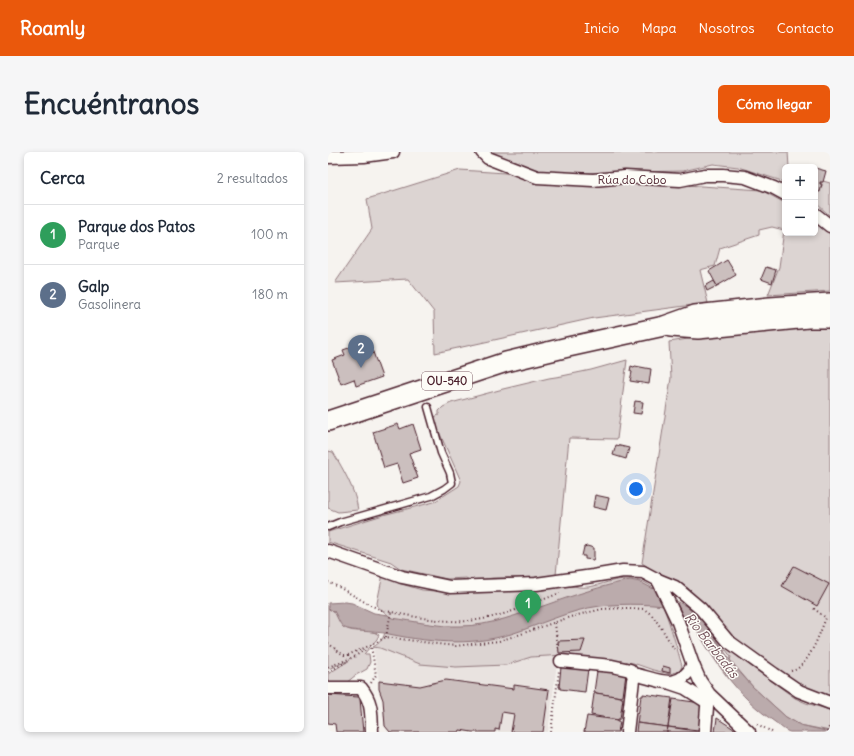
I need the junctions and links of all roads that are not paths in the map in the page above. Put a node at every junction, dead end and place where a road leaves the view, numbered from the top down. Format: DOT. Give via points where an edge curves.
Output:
graph roads {
  1 [pos="392,152"];
  2 [pos="482,152"];
  3 [pos="328,156"];
  4 [pos="782,192"];
  5 [pos="818,216"];
  6 [pos="830,226"];
  7 [pos="830,303"];
  8 [pos="830,313"];
  9 [pos="808,318"];
  10 [pos="830,318"];
  11 [pos="664,326"];
  12 [pos="568,347"];
  13 [pos="428,407"];
  14 [pos="328,410"];
  15 [pos="328,421"];
  16 [pos="328,527"];
  17 [pos="328,551"];
  18 [pos="658,580"];
  19 [pos="561,661"];
  20 [pos="693,665"];
  21 [pos="635,677"];
  22 [pos="670,683"];
  23 [pos="328,688"];
  24 [pos="708,698"];
  25 [pos="830,703"];
  26 [pos="372,732"];
  27 [pos="627,732"];
  28 [pos="705,732"];
  29 [pos="749,732"];
  1 -- 3 [label="street" via="364,156"];
  2 -- 4 [label="street, Rúa do Cobo" via="488,158 537,177 680,180 705,175 723,175 745,177"];
  5 -- 6 [label="street"];
  7 -- 11 [label="main road, OU-540" via="695,315"];
  8 -- 9 [label="main road"];
  9 -- 10 [label="main road, OU-540"];
  9 -- 11 [label="main road, OU-540" via="698,329"];
  11 -- 12 [label="main road, OU-540"];
  12 -- 14 [label="main road" via="548,342 488,355"];
  12 -- 15 [label="main road, OU-540" via="506,362"];
  13 -- 16 [label="lane" via="452,483 431,496"];
  17 -- 18 [label="street" via="402,577 450,587 536,584 624,571 643,572"];
  18 -- 20 [label="street" via="678,622"];
  18 -- 25 [label="street" via="675,587 701,609 728,641 774,674 799,691"];
  19 -- 21 [label="street" via="612,666 630,670"];
  20 -- 22 [label="street" via="688,674"];
  20 -- 24 [label="street"];
  21 -- 22 [label="street" via="638,675"];
  21 -- 27 [label="street"];
  22 -- 24 [label="street"];
  23 -- 26 [label="street" via="361,688 371,704"];
  24 -- 28 [label="street"];
  24 -- 29 [label="street"];
}
